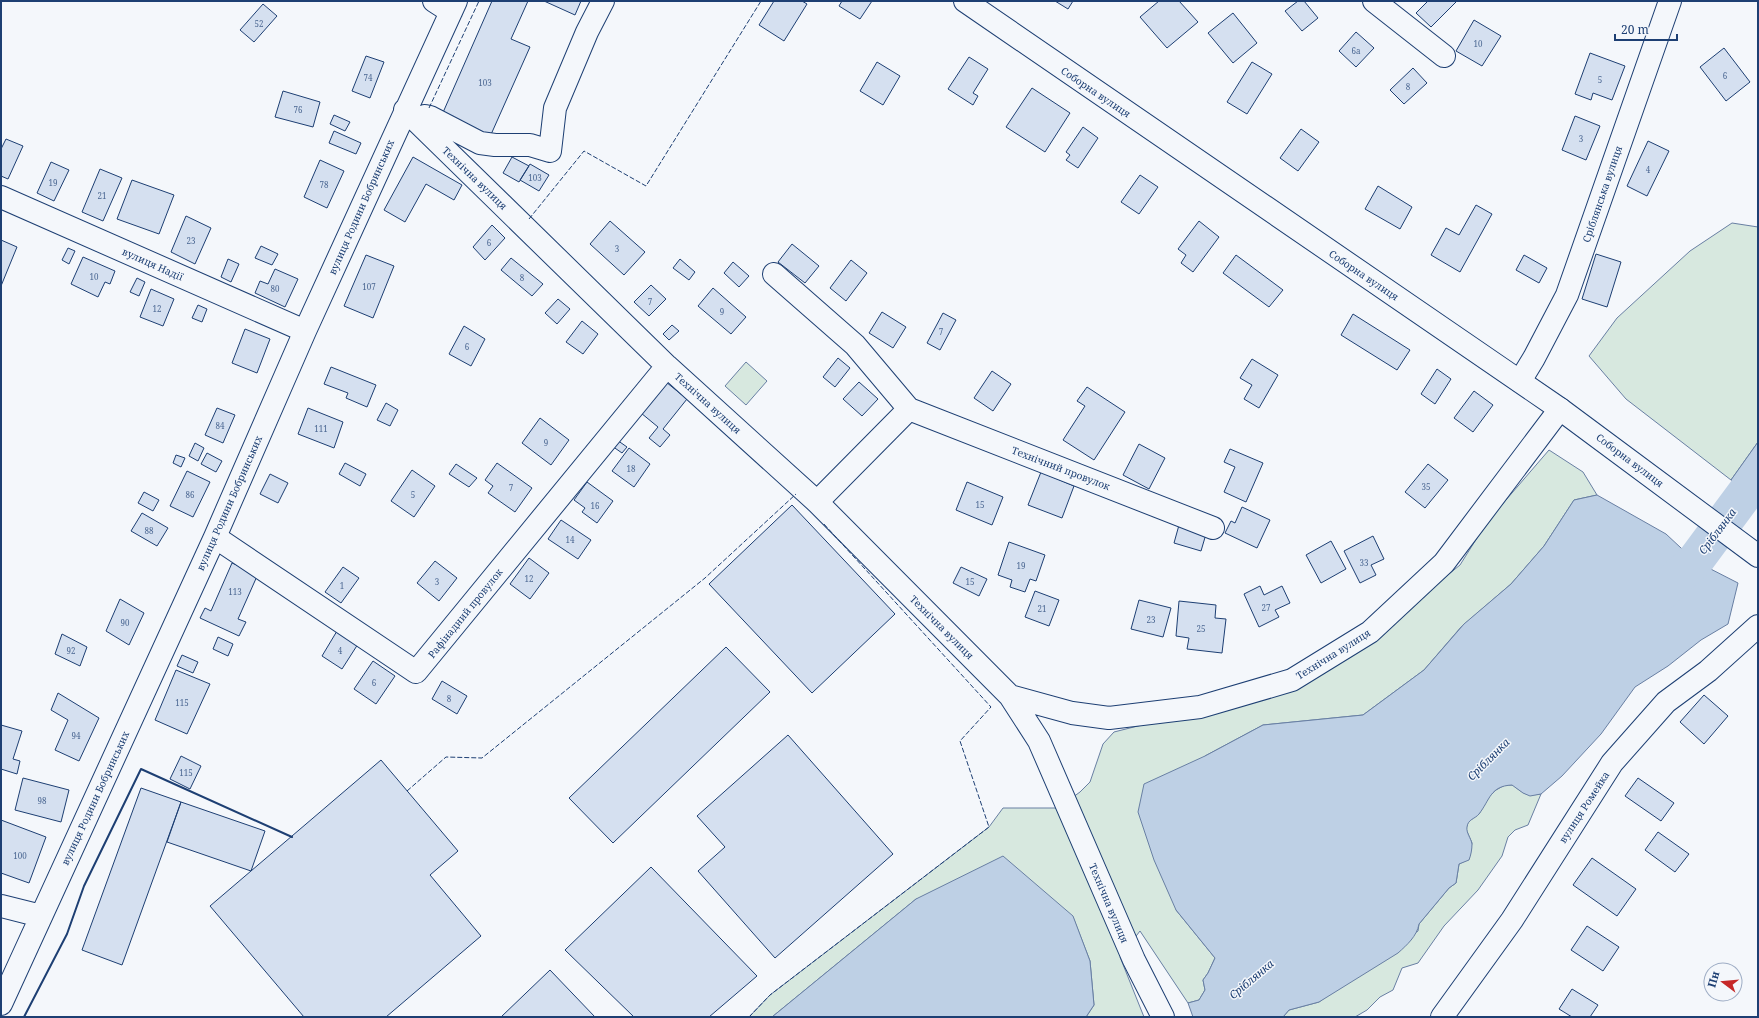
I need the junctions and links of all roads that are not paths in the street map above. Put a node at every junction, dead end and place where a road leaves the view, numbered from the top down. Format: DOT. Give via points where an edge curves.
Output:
graph roads {
  1 [pos="603,1"];
  2 [pos="965,1"];
  3 [pos="1374,1"];
  4 [pos="1670,1"];
  5 [pos="447,5"];
  6 [pos="1444,56"];
  7 [pos="412,116"];
  8 [pos="1,197"];
  9 [pos="774,274"];
  10 [pos="305,331"];
  11 [pos="667,366"];
  12 [pos="1520,381"];
  13 [pos="1560,408"];
  14 [pos="909,409"];
  15 [pos="817,502"];
  16 [pos="1213,528"];
  17 [pos="215,538"];
  18 [pos="1758,556"];
  19 [pos="1758,626"];
  20 [pos="1010,696"];
  21 [pos="1,906"];
  22 [pos="41,916"];
  23 [pos="1,1004"];
  24 [pos="1163,1017"];
  25 [pos="1442,1017"];
  1 -- 7 [label="street" via="555,108 550,151 530,145 495,145 480,142 430,117"];
  2 -- 12 [label="street, Соборна вулиця"];
  3 -- 6 [label="street"];
  4 -- 12 [label="street, Сріблянська вулиця" via="1567,295"];
  5 -- 7 [label="street, вулиця Родини Бобринських"];
  7 -- 10 [label="street, вулиця Родини Бобринських"];
  7 -- 11 [label="street, Технічна вулиця"];
  8 -- 10 [label="street, вулиця Надії"];
  9 -- 14 [label="street, Технічний провулок" via="856,344"];
  10 -- 17 [label="street, вулиця Родини Бобринських"];
  11 -- 15 [label="street, Технічна вулиця"];
  11 -- 17 [label="street, Рафінадний провулок" via="416,672"];
  12 -- 13 [label="street, Соборна вулиця"];
  13 -- 18 [label="street, Соборна вулиця"];
  13 -- 20 [label="street, Технічна вулиця" via="1444,563 1370,632 1292,680 1200,707 1109,718 1072,713"];
  14 -- 15 [label="street"];
  14 -- 16 [label="street, Технічний провулок"];
  15 -- 20 [label="street, Технічна вулиця"];
  17 -- 22 [label="street, вулиця Родини Бобринських"];
  19 -- 25 [label="street, вулиця Ромейка" via="1708,671 1666,702 1612,763 1512,920"];
  20 -- 24 [label="street, Технічна вулиця" via="1039,741 1134,960"];
  21 -- 22 [label="street"];
  22 -- 23 [label="street, вулиця Родини Бобринських"];
}
